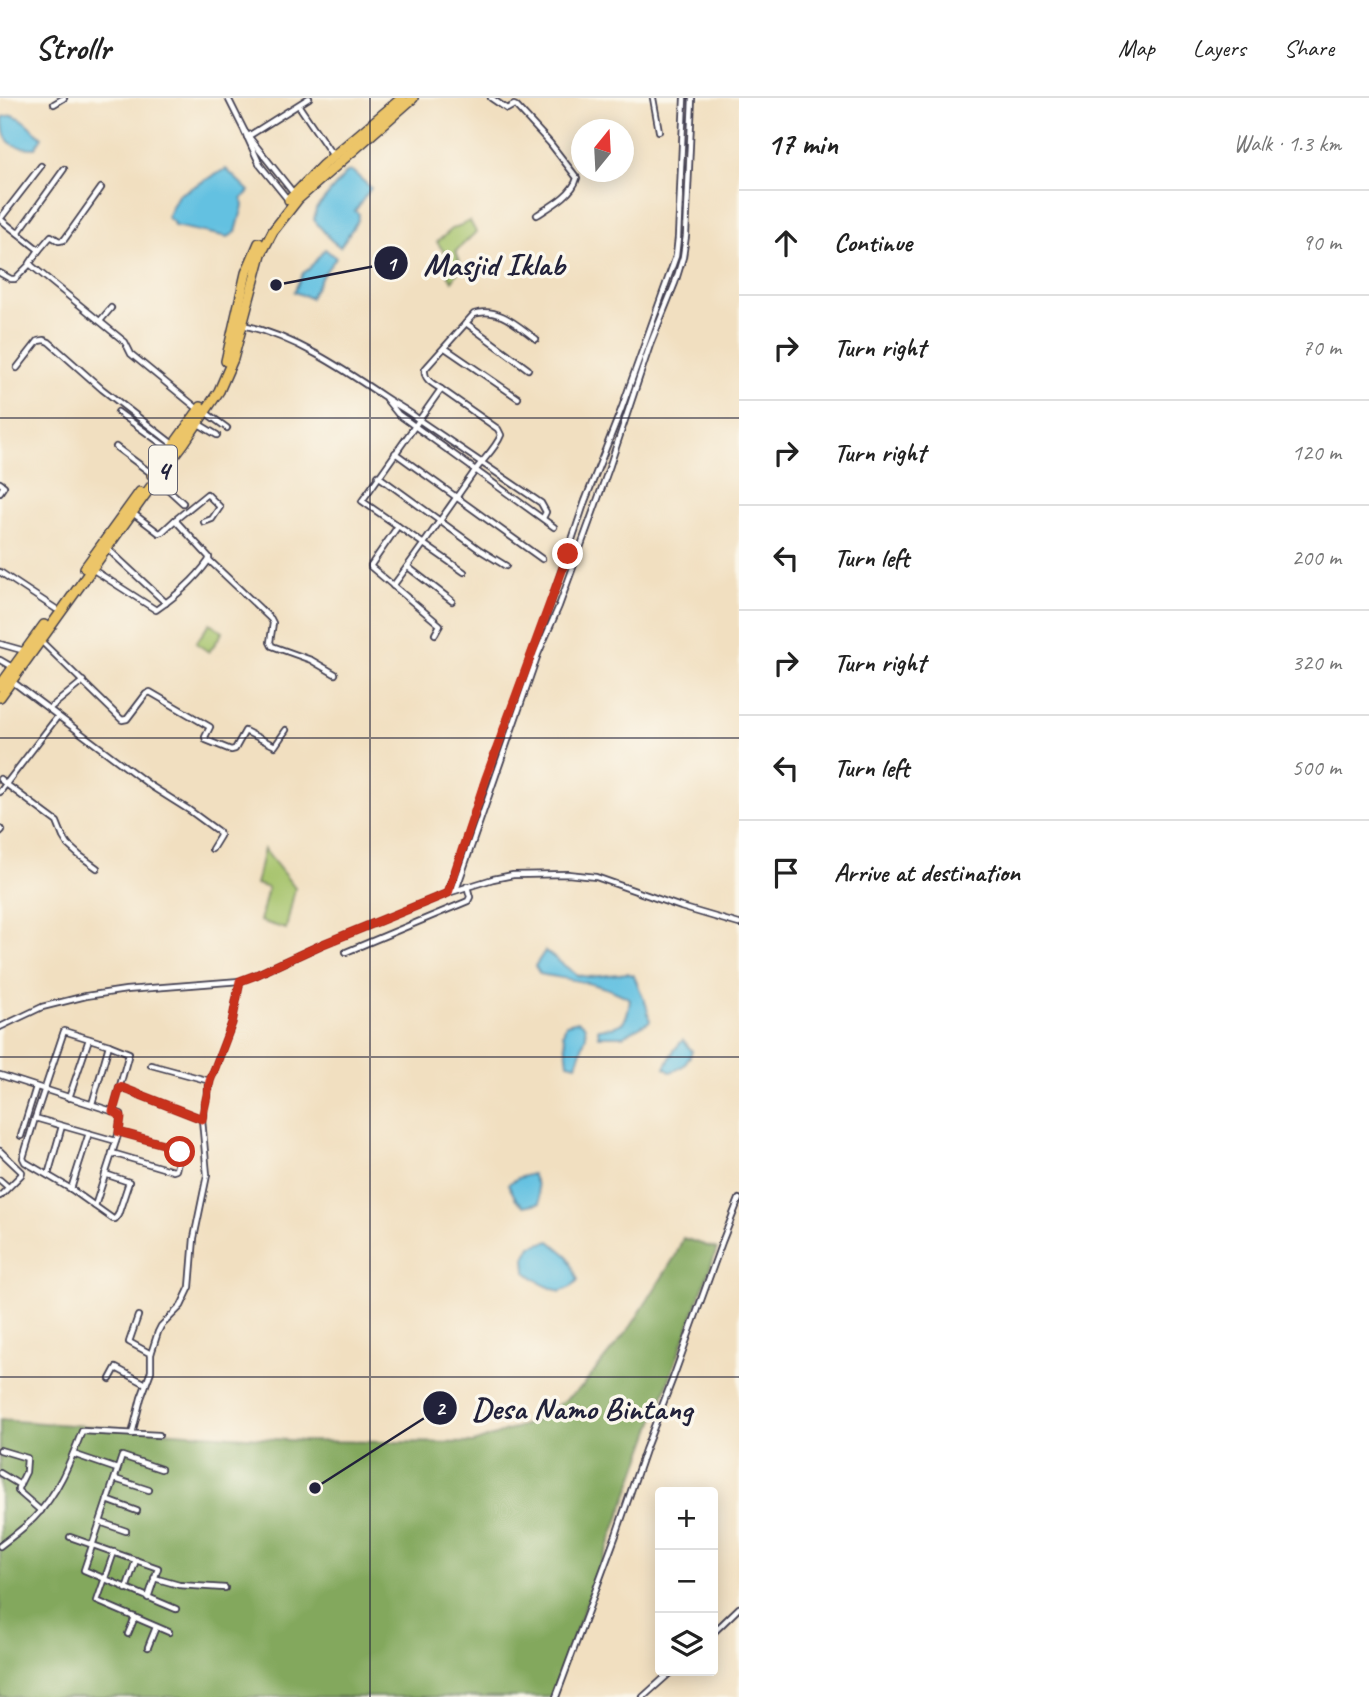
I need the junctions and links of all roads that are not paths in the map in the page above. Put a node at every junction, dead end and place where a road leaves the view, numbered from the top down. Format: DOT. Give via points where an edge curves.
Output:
graph roads {
  1 [pos="64,98"];
  2 [pos="228,98"];
  3 [pos="309,98"];
  4 [pos="402,98"];
  5 [pos="413,98"];
  6 [pos="491,98"];
  7 [pos="653,98"];
  8 [pos="684,98"];
  9 [pos="692,98"];
  10 [pos="54,104"];
  11 [pos="299,106"];
  12 [pos="683,122"];
  13 [pos="690,122"];
  14 [pos="659,131"];
  15 [pos="247,135"];
  16 [pos="334,157"];
  17 [pos="41,166"];
  18 [pos="64,169"];
  19 [pos="101,188"];
  20 [pos="294,200"];
  21 [pos="537,215"];
  22 [pos="0,219"];
  23 [pos="18,233"];
  24 [pos="39,250"];
  25 [pos="30,263"];
  26 [pos="0,273"];
  27 [pos="111,308"];
  28 [pos="100,321"];
  29 [pos="243,322"];
  30 [pos="466,323"];
  31 [pos="536,339"];
  32 [pos="445,348"];
  33 [pos="17,368"];
  34 [pos="528,369"];
  35 [pos="441,389"];
  36 [pos="386,398"];
  37 [pos="519,398"];
  38 [pos="202,411"];
  39 [pos="118,412"];
  40 [pos="419,420"];
  41 [pos="197,423"];
  42 [pos="415,426"];
  43 [pos="228,428"];
  44 [pos="218,435"];
  45 [pos="116,447"];
  46 [pos="173,450"];
  47 [pos="395,453"];
  48 [pos="482,462"];
  49 [pos="475,470"];
  50 [pos="378,476"];
  51 [pos="155,477"];
  52 [pos="0,483"];
  53 [pos="0,492"];
  54 [pos="456,497"];
  55 [pos="183,503"];
  56 [pos="132,513"];
  57 [pos="543,518"];
  58 [pos="175,520"];
  59 [pos="439,520"];
  60 [pos="204,522"];
  61 [pos="398,526"];
  62 [pos="554,527"];
  63 [pos="423,542"];
  64 [pos="107,548"];
  65 [pos="542,559"];
  66 [pos="209,560"];
  67 [pos="408,566"];
  68 [pos="506,566"];
  69 [pos="92,568"];
  70 [pos="0,572"];
  71 [pos="464,572"];
  72 [pos="393,586"];
  73 [pos="452,601"];
  74 [pos="551,602"];
  75 [pos="166,603"];
  76 [pos="559,606"];
  77 [pos="56,609"];
  78 [pos="435,634"];
  79 [pos="41,641"];
  80 [pos="0,644"];
  81 [pos="25,651"];
  82 [pos="0,660"];
  83 [pos="13,668"];
  84 [pos="335,674"];
  85 [pos="83,681"];
  86 [pos="4,682"];
  87 [pos="0,697"];
  88 [pos="50,708"];
  89 [pos="58,716"];
  90 [pos="286,730"];
  91 [pos="500,739"];
  92 [pos="508,742"];
  93 [pos="0,779"];
  94 [pos="6,784"];
  95 [pos="0,792"];
  96 [pos="212,849"];
  97 [pos="97,868"];
  98 [pos="467,886"];
  99 [pos="456,890"];
  100 [pos="448,893"];
  101 [pos="739,924"];
  102 [pos="346,951"];
  103 [pos="240,981"];
  104 [pos="0,1027"];
  105 [pos="89,1038"];
  106 [pos="109,1045"];
  107 [pos="151,1065"];
  108 [pos="0,1074"];
  109 [pos="210,1081"];
  110 [pos="36,1087"];
  111 [pos="120,1087"];
  112 [pos="43,1090"];
  113 [pos="69,1098"];
  114 [pos="92,1104"];
  115 [pos="113,1111"];
  116 [pos="35,1118"];
  117 [pos="202,1119"];
  118 [pos="62,1126"];
  119 [pos="119,1132"];
  120 [pos="89,1133"];
  121 [pos="21,1136"];
  122 [pos="116,1141"];
  123 [pos="0,1152"];
  124 [pos="112,1153"];
  125 [pos="105,1174"];
  126 [pos="48,1175"];
  127 [pos="0,1180"];
  128 [pos="8,1187"];
  129 [pos="71,1189"];
  130 [pos="0,1196"];
  131 [pos="739,1199"];
  132 [pos="95,1206"];
  133 [pos="138,1316"];
  134 [pos="151,1354"];
  135 [pos="110,1379"];
  136 [pos="146,1384"];
  137 [pos="132,1434"];
  138 [pos="159,1435"];
  139 [pos="0,1450"];
  140 [pos="73,1454"];
  141 [pos="117,1469"];
  142 [pos="161,1469"];
  143 [pos="0,1473"];
  144 [pos="115,1479"];
  145 [pos="20,1485"];
  146 [pos="149,1490"];
  147 [pos="107,1500"];
  148 [pos="41,1511"];
  149 [pos="137,1511"];
  150 [pos="100,1522"];
  151 [pos="126,1531"];
  152 [pos="70,1537"];
  153 [pos="92,1544"];
  154 [pos="0,1546"];
  155 [pos="114,1552"];
  156 [pos="136,1560"];
  157 [pos="154,1578"];
  158 [pos="105,1579"];
  159 [pos="225,1588"];
  160 [pos="126,1589"];
  161 [pos="148,1598"];
  162 [pos="739,1608"];
  163 [pos="176,1609"];
  164 [pos="135,1617"];
  165 [pos="156,1627"];
  166 [pos="718,1628"];
  167 [pos="169,1632"];
  168 [pos="128,1634"];
  169 [pos="148,1647"];
  170 [pos="666,1676"];
  171 [pos="556,1697"];
  172 [pos="643,1697"];
  1 -- 10 [label="street"];
  2 -- 15 [label="street"];
  3 -- 11 [label="street"];
  4 -- 16 [label="highway, 4"];
  5 -- 20 [label="highway, 4"];
  6 -- 21 [label="street" via="507,109 516,106 577,178 563,197"];
  7 -- 14 [label="street"];
  8 -- 12 [label="street"];
  9 -- 13 [label="street"];
  11 -- 15 [label="street"];
  11 -- 16 [label="street"];
  12 -- 13 [label="street"];
  12 -- 74 [label="street" via="676,256"];
  13 -- 76 [label="street" via="683,257"];
  15 -- 20 [label="street" via="260,165"];
  16 -- 20 [label="highway, 4"];
  17 -- 22 [label="street"];
  18 -- 23 [label="street"];
  19 -- 24 [label="street" via="64,240 51,236"];
  20 -- 29 [label="highway, 4" via="261,254"];
  20 -- 38 [label="highway, 4" via="266,231 253,257 223,369"];
  22 -- 23 [label="street"];
  23 -- 24 [label="street"];
  24 -- 25 [label="street"];
  25 -- 26 [label="street" via="15,279"];
  25 -- 28 [label="street"];
  27 -- 28 [label="street"];
  28 -- 38 [label="street" via="125,342 131,354"];
  29 -- 36 [label="street" via="333,363"];
  29 -- 38 [label="highway, 4" via="224,382"];
  30 -- 31 [label="street" via="477,313 493,313"];
  30 -- 32 [label="street"];
  30 -- 34 [label="street"];
  32 -- 35 [label="street" via="424,373"];
  32 -- 37 [label="street"];
  33 -- 46 [label="street" via="38,341 49,342"];
  35 -- 40 [label="street"];
  35 -- 48 [label="street" via="501,432"];
  36 -- 40 [label="street"];
  36 -- 42 [label="street"];
  38 -- 41 [label="highway, 4"];
  38 -- 43 [label="street"];
  38 -- 46 [label="highway, 4"];
  39 -- 46 [label="street"];
  40 -- 42 [label="street"];
  40 -- 48 [label="street"];
  41 -- 44 [label="street"];
  41 -- 46 [label="highway, 4"];
  42 -- 47 [label="street"];
  42 -- 49 [label="street"];
  45 -- 51 [label="street"];
  46 -- 51 [label="highway, 4"];
  47 -- 50 [label="street"];
  47 -- 54 [label="street"];
  48 -- 49 [label="street"];
  48 -- 57 [label="street" via="541,503 546,512"];
  49 -- 54 [label="street"];
  49 -- 57 [label="street"];
  50 -- 59 [label="street"];
  50 -- 61 [label="street" via="362,500"];
  51 -- 55 [label="street"];
  51 -- 56 [label="highway, 4"];
  51 -- 77 [label="highway, 4"];
  52 -- 53 [label="street" via="4,486"];
  54 -- 59 [label="street"];
  54 -- 65 [label="street"];
  56 -- 58 [label="street" via="159,533"];
  56 -- 64 [label="highway, 4"];
  57 -- 62 [label="street"];
  58 -- 60 [label="street" via="207,494 220,509"];
  58 -- 66 [label="street"];
  59 -- 63 [label="street"];
  59 -- 68 [label="street"];
  61 -- 63 [label="street"];
  61 -- 72 [label="street" via="371,565"];
  63 -- 67 [label="street"];
  63 -- 71 [label="street"];
  64 -- 69 [label="highway, 4"];
  64 -- 75 [label="street"];
  66 -- 75 [label="street" via="185,589"];
  66 -- 84 [label="street" via="271,619 272,646"];
  67 -- 72 [label="street"];
  67 -- 73 [label="street"];
  69 -- 75 [label="street" via="156,610"];
  69 -- 79 [label="highway, 4"];
  70 -- 77 [label="street"];
  72 -- 78 [label="street" via="440,625"];
  74 -- 76 [label="street"];
  74 -- 91 [label="street"];
  76 -- 92 [label="street"];
  77 -- 81 [label="highway, 4"];
  79 -- 85 [label="street"];
  79 -- 86 [label="highway, 4"];
  80 -- 81 [label="street"];
  81 -- 83 [label="highway, 4"];
  82 -- 83 [label="street"];
  83 -- 86 [label="highway, 4"];
  85 -- 88 [label="street"];
  85 -- 90 [label="street" via="122,720 152,693 210,727 206,740 231,750 245,731 275,746"];
  86 -- 87 [label="highway, 4"];
  86 -- 88 [label="street"];
  88 -- 89 [label="street"];
  89 -- 94 [label="street"];
  89 -- 96 [label="street" via="219,832"];
  91 -- 92 [label="street"];
  91 -- 100 [label="street"];
  92 -- 99 [label="street"];
  93 -- 94 [label="street"];
  94 -- 95 [label="street"];
  94 -- 97 [label="street" via="57,822 68,845"];
  98 -- 99 [label="street"];
  98 -- 101 [label="street" via="513,875 582,875"];
  98 -- 102 [label="street" via="468,901"];
  99 -- 100 [label="street"];
  100 -- 103 [label="street"];
  103 -- 104 [label="street" via="86,996 42,1007"];
  103 -- 109 [label="street" via="232,1023"];
  105 -- 106 [label="street"];
  105 -- 112 [label="street" via="63,1032"];
  105 -- 113 [label="street"];
  106 -- 111 [label="street" via="129,1053"];
  106 -- 114 [label="street"];
  107 -- 109 [label="street"];
  108 -- 110 [label="street"];
  109 -- 117 [label="street"];
  110 -- 112 [label="street"];
  110 -- 121 [label="street"];
  111 -- 115 [label="street"];
  111 -- 117 [label="street"];
  112 -- 113 [label="street"];
  112 -- 116 [label="street"];
  113 -- 114 [label="street"];
  114 -- 115 [label="street"];
  115 -- 119 [label="street" via="121,1116"];
  116 -- 118 [label="street"];
  116 -- 126 [label="street" via="23,1158"];
  117 -- 134 [label="street" via="207,1175 190,1287 177,1311 161,1326"];
  118 -- 120 [label="street"];
  118 -- 126 [label="street"];
  119 -- 122 [label="street"];
  119 -- 124 [label="street" via="178,1148 176,1170"];
  120 -- 122 [label="street"];
  120 -- 129 [label="street"];
  122 -- 124 [label="street"];
  123 -- 128 [label="street" via="22,1172"];
  124 -- 125 [label="street"];
  125 -- 132 [label="street"];
  125 -- 132 [label="street" via="129,1184 117,1218"];
  126 -- 129 [label="street"];
  127 -- 128 [label="street"];
  128 -- 130 [label="street"];
  129 -- 132 [label="street"];
  131 -- 171 [label="street"];
  133 -- 134 [label="street" via="129,1342"];
  134 -- 136 [label="street"];
  135 -- 136 [label="street" via="117,1368"];
  136 -- 137 [label="street"];
  137 -- 138 [label="street"];
  137 -- 140 [label="street" via="82,1431"];
  139 -- 145 [label="street" via="27,1458"];
  140 -- 141 [label="street"];
  140 -- 148 [label="street"];
  141 -- 142 [label="street" via="122,1456"];
  141 -- 144 [label="street"];
  143 -- 145 [label="street"];
  144 -- 146 [label="street"];
  144 -- 147 [label="street"];
  145 -- 148 [label="street" via="18,1491"];
  147 -- 149 [label="street"];
  147 -- 150 [label="street"];
  148 -- 154 [label="street"];
  150 -- 151 [label="street"];
  150 -- 153 [label="street"];
  152 -- 153 [label="street"];
  153 -- 155 [label="street"];
  153 -- 158 [label="street" via="84,1570"];
  155 -- 156 [label="street"];
  155 -- 158 [label="street"];
  156 -- 157 [label="street" via="158,1568"];
  156 -- 160 [label="street"];
  157 -- 159 [label="street"];
  157 -- 161 [label="street"];
  158 -- 160 [label="street"];
  158 -- 164 [label="street" via="97,1601"];
  160 -- 161 [label="street"];
  161 -- 163 [label="street"];
  162 -- 166 [label="street"];
  164 -- 165 [label="street"];
  164 -- 168 [label="street"];
  165 -- 167 [label="street"];
  165 -- 169 [label="street"];
  170 -- 172 [label="street"];
}
